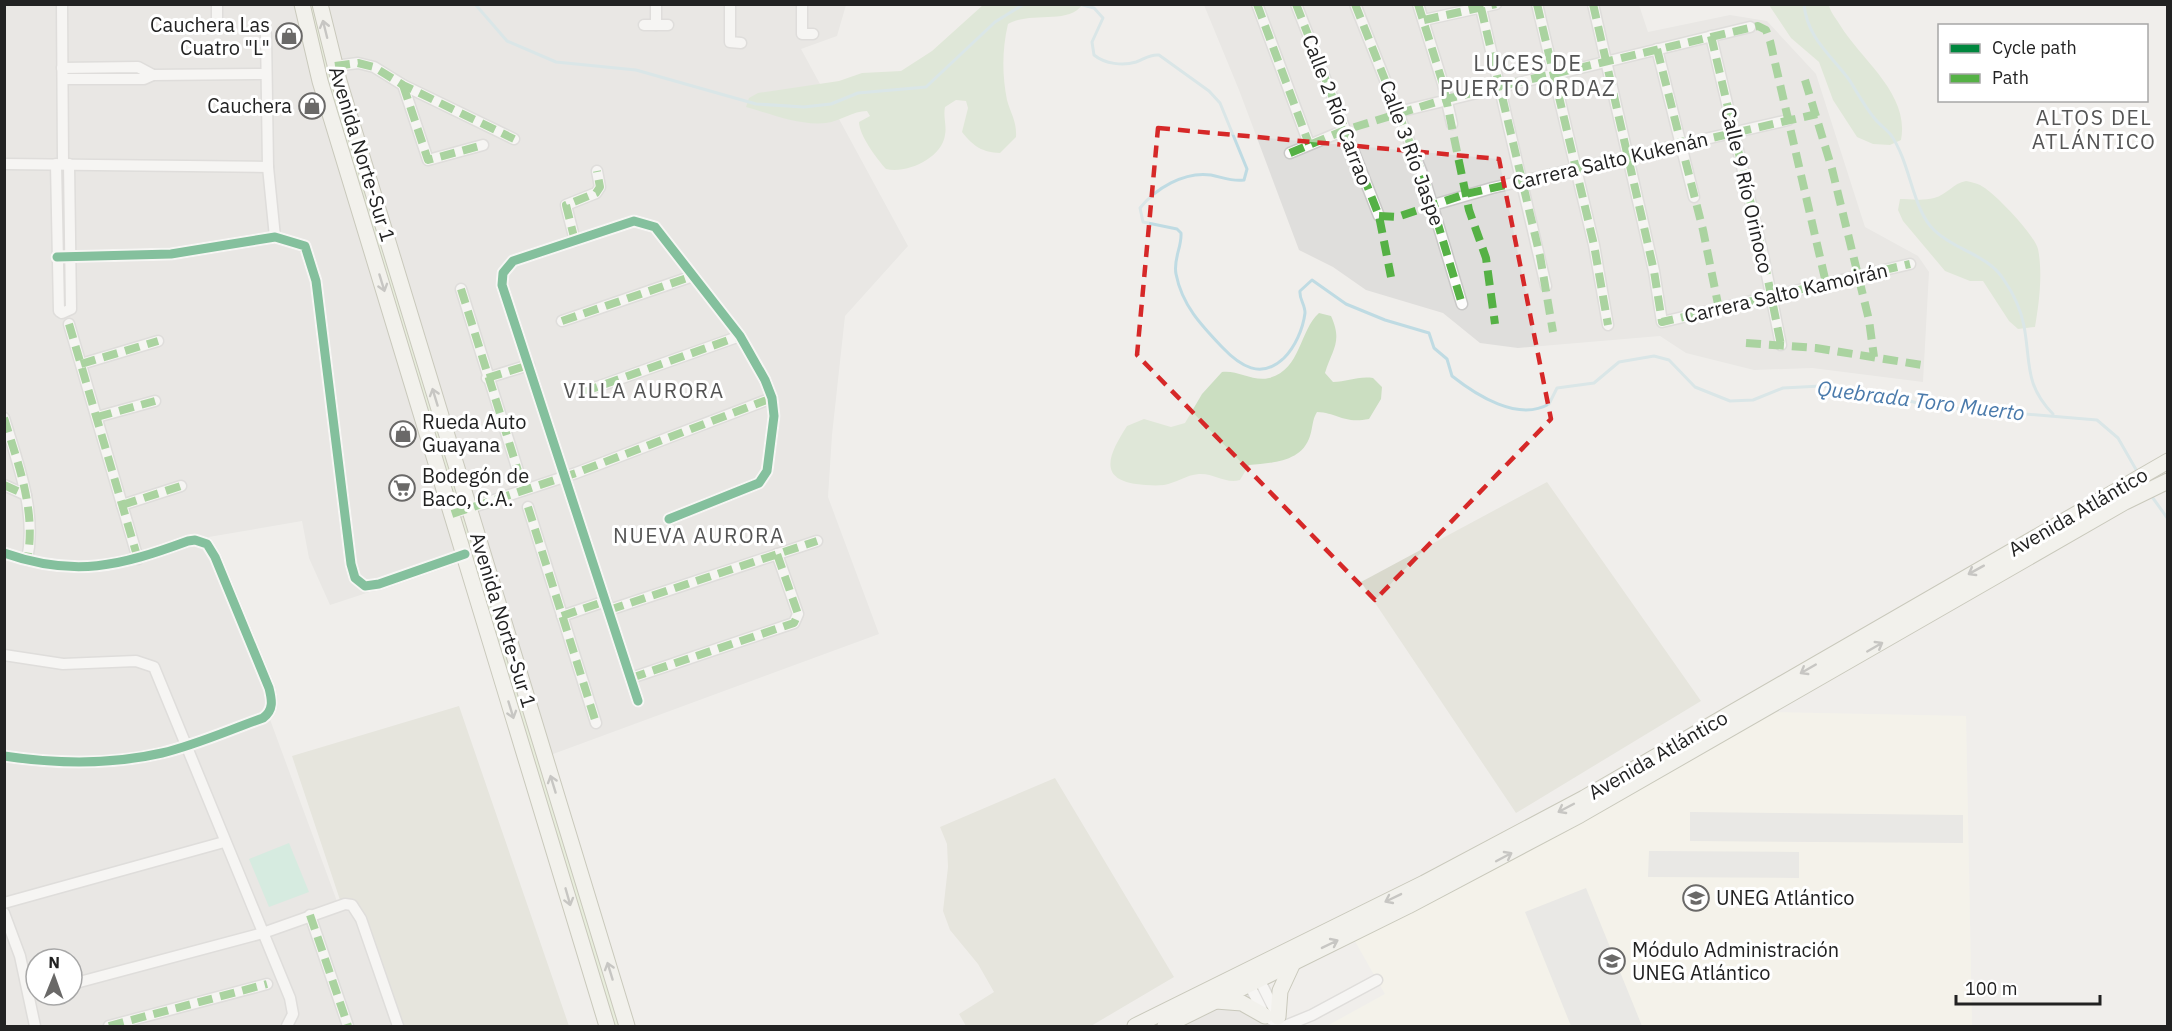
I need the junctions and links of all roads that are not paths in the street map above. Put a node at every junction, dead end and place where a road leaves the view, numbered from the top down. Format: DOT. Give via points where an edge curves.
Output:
graph roads {
  1 [pos="62,4"];
  2 [pos="217,4"];
  3 [pos="302,4"];
  4 [pos="320,4"];
  5 [pos="656,4"];
  6 [pos="730,4"];
  7 [pos="802,4"];
  8 [pos="1257,4"];
  9 [pos="1296,4"];
  10 [pos="1355,4"];
  11 [pos="1418,4"];
  12 [pos="1496,4"];
  13 [pos="1537,4"];
  14 [pos="1593,4"];
  15 [pos="1481,8"];
  16 [pos="217,18"];
  17 [pos="1424,20"];
  18 [pos="644,25"];
  19 [pos="656,25"];
  20 [pos="668,25"];
  21 [pos="1750,27"];
  22 [pos="266,34"];
  23 [pos="813,34"];
  24 [pos="1711,36"];
  25 [pos="741,43"];
  26 [pos="1657,49"];
  27 [pos="1605,62"];
  28 [pos="335,66"];
  29 [pos="62,74"];
  30 [pos="266,74"];
  31 [pos="1551,75"];
  32 [pos="404,86"];
  33 [pos="1498,86"];
  34 [pos="1446,99"];
  35 [pos="1398,112"];
  36 [pos="1788,120"];
  37 [pos="1452,124"];
  38 [pos="1345,130"];
  39 [pos="1732,132"];
  40 [pos="514,139"];
  41 [pos="1309,144"];
  42 [pos="1681,145"];
  43 [pos="483,146"];
  44 [pos="1290,153"];
  45 [pos="1628,157"];
  46 [pos="4,164"];
  47 [pos="62,164"];
  48 [pos="268,167"];
  49 [pos="1575,170"];
  50 [pos="597,171"];
  51 [pos="1522,182"];
  52 [pos="1694,197"];
  53 [pos="1433,205"];
  54 [pos="1379,216"];
  55 [pos="275,237"];
  56 [pos="575,241"];
  57 [pos="57,257"];
  58 [pos="70,257"];
  59 [pos="1910,264"];
  60 [pos="693,276"];
  61 [pos="1546,286"];
  62 [pos="461,289"];
  63 [pos="1771,295"];
  64 [pos="1462,304"];
  65 [pos="562,321"];
  66 [pos="69,324"];
  67 [pos="1608,325"];
  68 [pos="740,336"];
  69 [pos="158,341"];
  70 [pos="1781,345"];
  71 [pos="81,364"];
  72 [pos="529,365"];
  73 [pos="488,378"];
  74 [pos="583,392"];
  75 [pos="772,398"];
  76 [pos="155,401"];
  77 [pos="97,417"];
  78 [pos="4,418"];
  79 [pos="2163,464"];
  80 [pos="565,476"];
  81 [pos="2168,481"];
  82 [pos="4,485"];
  83 [pos="181,486"];
  84 [pos="524,490"];
  85 [pos="26,495"];
  86 [pos="2122,496"];
  87 [pos="122,505"];
  88 [pos="528,507"];
  89 [pos="468,508"];
  90 [pos="453,514"];
  91 [pos="669,519"];
  92 [pos="817,541"];
  93 [pos="4,553"];
  94 [pos="465,554"];
  95 [pos="777,554"];
  96 [pos="138,559"];
  97 [pos="27,560"];
  98 [pos="607,606"];
  99 [pos="562,616"];
  100 [pos="4,655"];
  101 [pos="631,678"];
  102 [pos="639,701"];
  103 [pos="596,723"];
  104 [pos="188,746"];
  105 [pos="4,756"];
  106 [pos="224,842"];
  107 [pos="4,903"];
  108 [pos="4,913"];
  109 [pos="310,915"];
  110 [pos="263,933"];
  111 [pos="1292,965"];
  112 [pos="24,968"];
  113 [pos="1251,976"];
  114 [pos="1377,980"];
  115 [pos="84,981"];
  116 [pos="267,984"];
  117 [pos="1216,1001"];
  118 [pos="33,1007"];
  119 [pos="1277,1022"];
  120 [pos="35,1026"];
  121 [pos="109,1026"];
  122 [pos="286,1026"];
  123 [pos="348,1026"];
  124 [pos="399,1026"];
  125 [pos="607,1026"];
  126 [pos="627,1026"];
  127 [pos="1135,1026"];
  128 [pos="1165,1026"];
  1 -- 29 [label="street"];
  2 -- 16 [label="street"];
  3 -- 90 [label="main road, Avenida Norte-Sur 1, one-way" via="320,81"];
  28 -- 4 [label="main road, Avenida Norte-Sur 1, one-way"];
  5 -- 19 [label="street"];
  6 -- 25 [label="street" via="730,42"];
  7 -- 23 [label="street" via="802,34"];
  8 -- 41 [label="street"];
  9 -- 38 [label="street, Calle 2 Río Carrao"];
  10 -- 35 [label="street, Calle 3 Río Jaspe"];
  11 -- 17 [label="street"];
  12 -- 15 [label="street"];
  13 -- 31 [label="street"];
  14 -- 27 [label="street"];
  15 -- 17 [label="street"];
  15 -- 33 [label="street"];
  17 -- 34 [label="street"];
  18 -- 19 [label="street"];
  19 -- 20 [label="street"];
  21 -- 24 [label="street"];
  22 -- 30 [label="street"];
  24 -- 26 [label="street"];
  24 -- 39 [label="street, Calle 9 Río Orinoco"];
  26 -- 27 [label="street"];
  26 -- 42 [label="street"];
  27 -- 31 [label="street"];
  27 -- 45 [label="street"];
  28 -- 32 [label="street" via="364,63"];
  89 -- 28 [label="main road, Avenida Norte-Sur 1, one-way"];
  29 -- 30 [label="street" via="138,68 153,75"];
  29 -- 47 [label="street"];
  30 -- 48 [label="street"];
  31 -- 33 [label="street"];
  31 -- 49 [label="street"];
  32 -- 40 [label="street"];
  32 -- 43 [label="street" via="428,160"];
  33 -- 34 [label="street"];
  33 -- 51 [label="street"];
  34 -- 35 [label="street"];
  34 -- 37 [label="street"];
  35 -- 53 [label="street, Calle 3 Río Jaspe"];
  36 -- 39 [label="street, Carrera Salto Kukenán"];
  38 -- 41 [label="street"];
  38 -- 54 [label="street, Calle 2 Río Carrao"];
  39 -- 42 [label="street, Carrera Salto Kukenán"];
  39 -- 63 [label="street, Calle 9 Río Orinoco"];
  41 -- 44 [label="street"];
  42 -- 45 [label="street, Carrera Salto Kukenán"];
  42 -- 52 [label="street"];
  45 -- 49 [label="street, Carrera Salto Kukenán"];
  45 -- 63 [label="street, Carrera Salto Kamoirán" via="1662,322"];
  46 -- 47 [label="street"];
  47 -- 48 [label="street"];
  47 -- 57 [label="street"];
  47 -- 58 [label="street"];
  48 -- 55 [label="street"];
  49 -- 51 [label="street, Carrera Salto Kukenán"];
  49 -- 67 [label="street" via="1594,244"];
  50 -- 56 [label="street" via="600,187 596,193 566,205"];
  51 -- 53 [label="street, Carrera Salto Kukenán"];
  51 -- 61 [label="street"];
  53 -- 64 [label="street, Calle 3 Río Jaspe"];
  55 -- 58 [label="street" via="171,254"];
  55 -- 94 [label="street" via="305,246 312,262 355,578 365,586 379,584"];
  56 -- 60 [label="street" via="640,221 655,227"];
  56 -- 72 [label="street" via="513,261 503,273 502,285"];
  57 -- 58 [label="street"];
  57 -- 58 [label="street" via="62,313 71,309"];
  59 -- 63 [label="street, Carrera Salto Kamoirán"];
  60 -- 65 [label="street"];
  60 -- 68 [label="street"];
  62 -- 73 [label="street"];
  63 -- 70 [label="street, Calle 9 Río Orinoco"];
  66 -- 71 [label="street"];
  68 -- 74 [label="street"];
  68 -- 75 [label="street" via="759,366"];
  69 -- 71 [label="street"];
  71 -- 77 [label="street"];
  72 -- 73 [label="street"];
  72 -- 80 [label="street"];
  73 -- 84 [label="street"];
  75 -- 80 [label="street"];
  75 -- 91 [label="street" via="773,429 764,479"];
  76 -- 77 [label="street"];
  77 -- 87 [label="street"];
  78 -- 85 [label="street"];
  79 -- 86 [label="main road, Avenida Atlántico"];
  80 -- 84 [label="street"];
  80 -- 98 [label="street"];
  81 -- 86 [label="main road, Avenida Atlántico"];
  82 -- 85 [label="street"];
  83 -- 87 [label="street"];
  84 -- 89 [label="street"];
  85 -- 97 [label="street" via="30,538"];
  111 -- 86 [label="main road, Avenida Atlántico, one-way" via="1580,815"];
  86 -- 113 [label="main road, Avenida Atlántico, one-way" via="1584,798"];
  87 -- 96 [label="street"];
  88 -- 99 [label="street"];
  89 -- 90 [label="street"];
  126 -- 89 [label="main road, Avenida Norte-Sur 1, one-way"];
  90 -- 94 [label="main road, Avenida Norte-Sur 1"];
  92 -- 95 [label="street"];
  93 -- 97 [label="street"];
  94 -- 125 [label="main road, Avenida Norte-Sur 1, one-way"];
  95 -- 98 [label="street"];
  95 -- 101 [label="street" via="798,614 794,623"];
  96 -- 97 [label="street" via="93,567"];
  96 -- 104 [label="street" via="188,541 207,544 269,688 272,703 268,714"];
  98 -- 99 [label="street"];
  98 -- 101 [label="street"];
  99 -- 103 [label="street"];
  100 -- 104 [label="street" via="72,664 146,662 159,674"];
  101 -- 102 [label="street"];
  104 -- 105 [label="street" via="143,757 103,761"];
  104 -- 106 [label="street"];
  106 -- 107 [label="street"];
  106 -- 110 [label="street"];
  108 -- 112 [label="street"];
  109 -- 110 [label="street"];
  109 -- 123 [label="street"];
  109 -- 124 [label="street" via="338,904 352,905"];
  110 -- 115 [label="street"];
  110 -- 122 [label="street" via="293,1005 292,1019"];
  111 -- 113 [label="main road, Avenida Atlántico"];
  111 -- 119 [label="main road" via="1280,991"];
  113 -- 117 [label="main road, Avenida Atlántico"];
  113 -- 119 [label="street"];
  113 -- 127 [label="main road, Avenida Atlántico"];
  114 -- 119 [label="street" via="1312,1015"];
  116 -- 121 [label="street"];
  117 -- 119 [label="main road" via="1242,1003"];
  117 -- 128 [label="main road, Avenida Atlántico"];
  118 -- 120 [label="street"];
}
